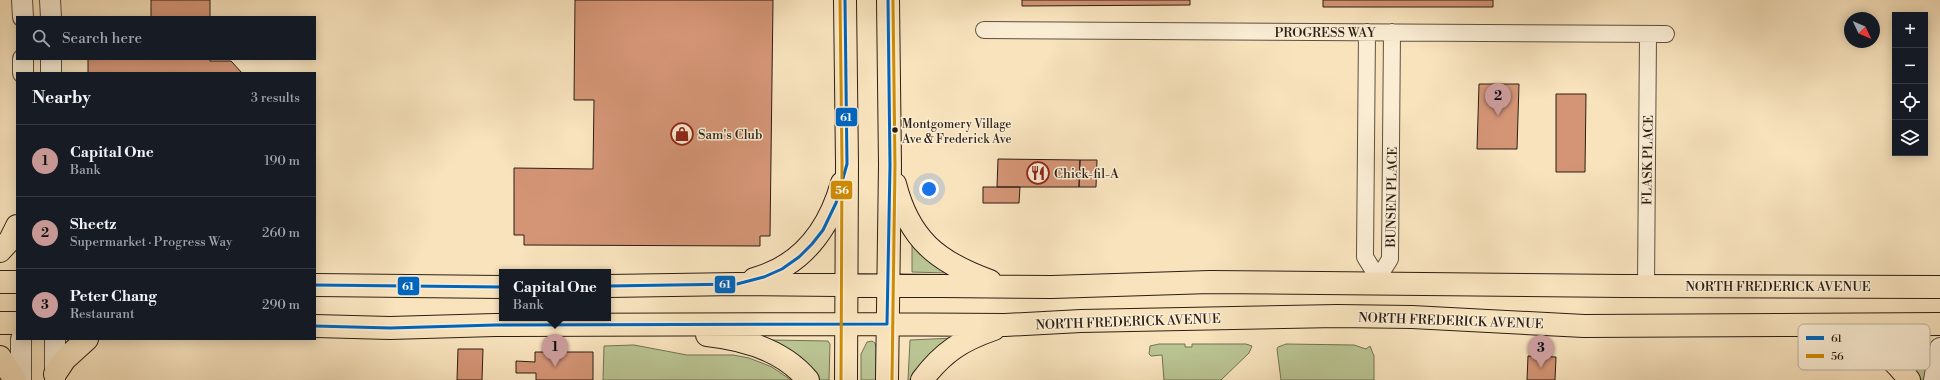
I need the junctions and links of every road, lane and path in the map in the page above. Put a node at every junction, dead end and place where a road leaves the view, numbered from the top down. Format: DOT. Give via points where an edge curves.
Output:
graph roads {
  1 [pos="22,0"];
  2 [pos="50,0"];
  3 [pos="845,0"];
  4 [pos="888,0"];
  5 [pos="22,16"];
  6 [pos="51,16"];
  7 [pos="984,30"];
  8 [pos="1367,32"];
  9 [pos="1392,32"];
  10 [pos="1648,34"];
  11 [pos="1666,34"];
  12 [pos="23,60"];
  13 [pos="51,60"];
  14 [pos="23,72"];
  15 [pos="51,72"];
  16 [pos="847,164"];
  17 [pos="890,165"];
  18 [pos="16,228"];
  19 [pos="0,251"];
  20 [pos="0,282"];
  21 [pos="16,282"];
  22 [pos="737,284"];
  23 [pos="847,284"];
  24 [pos="316,285"];
  25 [pos="888,285"];
  26 [pos="1000,285"];
  27 [pos="611,286"];
  28 [pos="1646,286"];
  29 [pos="499,287"];
  30 [pos="1940,287"];
  31 [pos="0,323"];
  32 [pos="16,323"];
  33 [pos="1830,323"];
  34 [pos="847,324"];
  35 [pos="887,324"];
  36 [pos="1940,324"];
  37 [pos="1005,325"];
  38 [pos="316,326"];
  39 [pos="624,326"];
  40 [pos="21,340"];
  41 [pos="55,340"];
  42 [pos="86,340"];
  43 [pos="1940,348"];
  44 [pos="0,357"];
  45 [pos="1901,370"];
  46 [pos="55,377"];
  47 [pos="15,380"];
  48 [pos="21,380"];
  49 [pos="808,380"];
  50 [pos="846,380"];
  51 [pos="887,380"];
  52 [pos="922,380"];
  53 [pos="1909,380"];
  54 [pos="1934,380"];
  1 -- 5 [label="street"];
  2 -- 6 [label="street"];
  3 -- 16 [label="main road"];
  4 -- 17 [label="main road"];
  7 -- 8 [label="street, PROGRESS WAY"];
  8 -- 9 [label="street, PROGRESS WAY"];
  8 -- 9 [label="street, BUNSEN PLACE" via="1365,257 1378,278 1390,259"];
  9 -- 10 [label="street, PROGRESS WAY"];
  10 -- 11 [label="street, PROGRESS WAY"];
  10 -- 28 [label="street, FLASK PLACE"];
  12 -- 14 [label="street"];
  13 -- 15 [label="street"];
  16 -- 22 [label="main road" via="836,203 823,230 812,244 782,269"];
  16 -- 23 [label="main road"];
  17 -- 25 [label="main road"];
  17 -- 26 [label="main road" via="902,206 911,226 924,243 945,260"];
  18 -- 19 [label="main road"];
  20 -- 21 [label="main road"];
  22 -- 23 [label="main road, NORTH FREDERICK AVENUE"];
  22 -- 27 [label="main road, NORTH FREDERICK AVENUE"];
  23 -- 25 [label="main road, NORTH FREDERICK AVENUE"];
  23 -- 34 [label="main road"];
  24 -- 29 [label="main road"];
  25 -- 26 [label="main road, NORTH FREDERICK AVENUE"];
  25 -- 35 [label="main road"];
  26 -- 28 [label="main road, NORTH FREDERICK AVENUE" via="1052,287 1210,282"];
  28 -- 30 [label="main road, NORTH FREDERICK AVENUE"];
  31 -- 32 [label="main road"];
  33 -- 36 [label="main road, NORTH FREDERICK AVENUE"];
  33 -- 37 [label="main road, NORTH FREDERICK AVENUE" via="1584,326 1412,317 1336,316"];
  34 -- 35 [label="main road, NORTH FREDERICK AVENUE"];
  34 -- 39 [label="main road, NORTH FREDERICK AVENUE"];
  34 -- 50 [label="main road"];
  35 -- 37 [label="main road, NORTH FREDERICK AVENUE"];
  35 -- 51 [label="main road"];
  37 -- 52 [label="main road" via="955,346 935,363"];
  38 -- 39 [label="main road, NORTH FREDERICK AVENUE"];
  39 -- 49 [label="main road" via="714,336 754,344 781,356 798,368"];
  40 -- 48 [label="street"];
  41 -- 46 [label="street"];
  42 -- 46 [label="main road" via="64,358"];
  43 -- 54 [label="street"];
  44 -- 47 [label="main road"];
  45 -- 53 [label="main road"];
}
